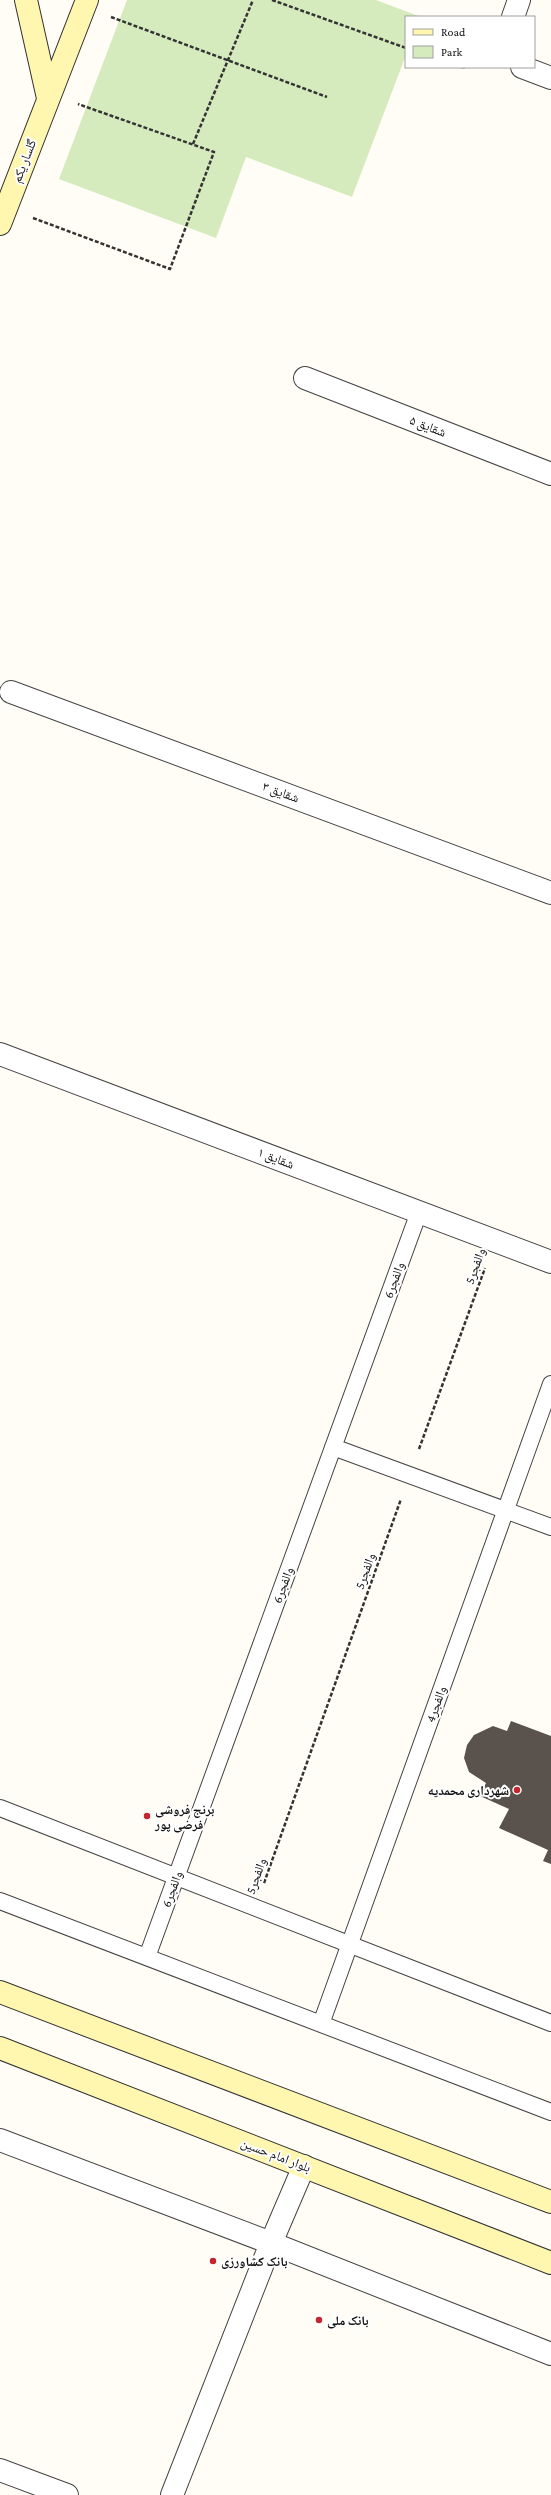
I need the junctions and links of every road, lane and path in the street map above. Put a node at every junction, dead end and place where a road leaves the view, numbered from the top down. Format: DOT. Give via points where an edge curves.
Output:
graph roads {
  1 [pos="26,0"];
  2 [pos="253,0"];
  3 [pos="272,0"];
  4 [pos="519,0"];
  5 [pos="86,4"];
  6 [pos="513,16"];
  7 [pos="405,48"];
  8 [pos="227,62"];
  9 [pos="525,68"];
  10 [pos="551,78"];
  11 [pos="327,97"];
  12 [pos="48,98"];
  13 [pos="76,103"];
  14 [pos="193,144"];
  15 [pos="31,217"];
  16 [pos="0,224"];
  17 [pos="305,378"];
  18 [pos="551,474"];
  19 [pos="12,692"];
  20 [pos="551,893"];
  21 [pos="0,1054"];
  22 [pos="419,1212"];
  23 [pos="494,1241"];
  24 [pos="551,1262"];
  25 [pos="551,1384"];
  26 [pos="334,1447"];
  27 [pos="410,1475"];
  28 [pos="506,1510"];
  29 [pos="551,1527"];
  30 [pos="0,1808"];
  31 [pos="176,1877"];
  32 [pos="0,1901"];
  33 [pos="255,1908"];
  34 [pos="349,1944"];
  35 [pos="147,1957"];
  36 [pos="0,1992"];
  37 [pos="551,2023"];
  38 [pos="321,2024"];
  39 [pos="0,2048"];
  40 [pos="551,2112"];
  41 [pos="0,2140"];
  42 [pos="304,2166"];
  43 [pos="551,2202"];
  44 [pos="271,2242"];
  45 [pos="551,2263"];
  46 [pos="551,2354"];
  47 [pos="0,2470"];
  48 [pos="67,2495"];
  49 [pos="172,2495"];
  1 -- 12 [label="main road"];
  2 -- 8 [label="path"];
  3 -- 7 [label="path"];
  4 -- 6 [label="street"];
  5 -- 8 [label="path"];
  5 -- 12 [label="main road, گلسار یکم"];
  8 -- 11 [label="path"];
  8 -- 14 [label="path"];
  9 -- 10 [label="street"];
  12 -- 16 [label="main road, گلسار یکم"];
  13 -- 14 [label="path"];
  14 -- 15 [label="path" via="214,152 170,269"];
  17 -- 18 [label="street, شقایق ۵"];
  19 -- 20 [label="street, شقایق ۳"];
  21 -- 22 [label="street, شقایق ۱"];
  22 -- 23 [label="street, شقایق ۱"];
  22 -- 26 [label="lane, والفجر6"];
  23 -- 24 [label="street, شقایق ۱"];
  23 -- 27 [label="path, والفجر5"];
  25 -- 28 [label="lane, والفجر4"];
  26 -- 27 [label="lane"];
  26 -- 31 [label="lane, والفجر6"];
  27 -- 28 [label="lane"];
  27 -- 33 [label="path, والفجر5"];
  28 -- 29 [label="lane"];
  28 -- 34 [label="lane, والفجر4"];
  30 -- 31 [label="lane"];
  31 -- 33 [label="lane"];
  31 -- 35 [label="lane, والفجر6"];
  32 -- 35 [label="lane"];
  33 -- 34 [label="lane"];
  34 -- 37 [label="lane"];
  34 -- 38 [label="lane, والفجر4"];
  35 -- 38 [label="lane"];
  36 -- 43 [label="main road"];
  38 -- 40 [label="lane"];
  39 -- 42 [label="main road, بلوار امام حسین"];
  41 -- 44 [label="street"];
  42 -- 44 [label="street"];
  42 -- 45 [label="main road, بلوار امام حسین"];
  44 -- 46 [label="street"];
  44 -- 49 [label="street"];
  47 -- 48 [label="street"];
}
